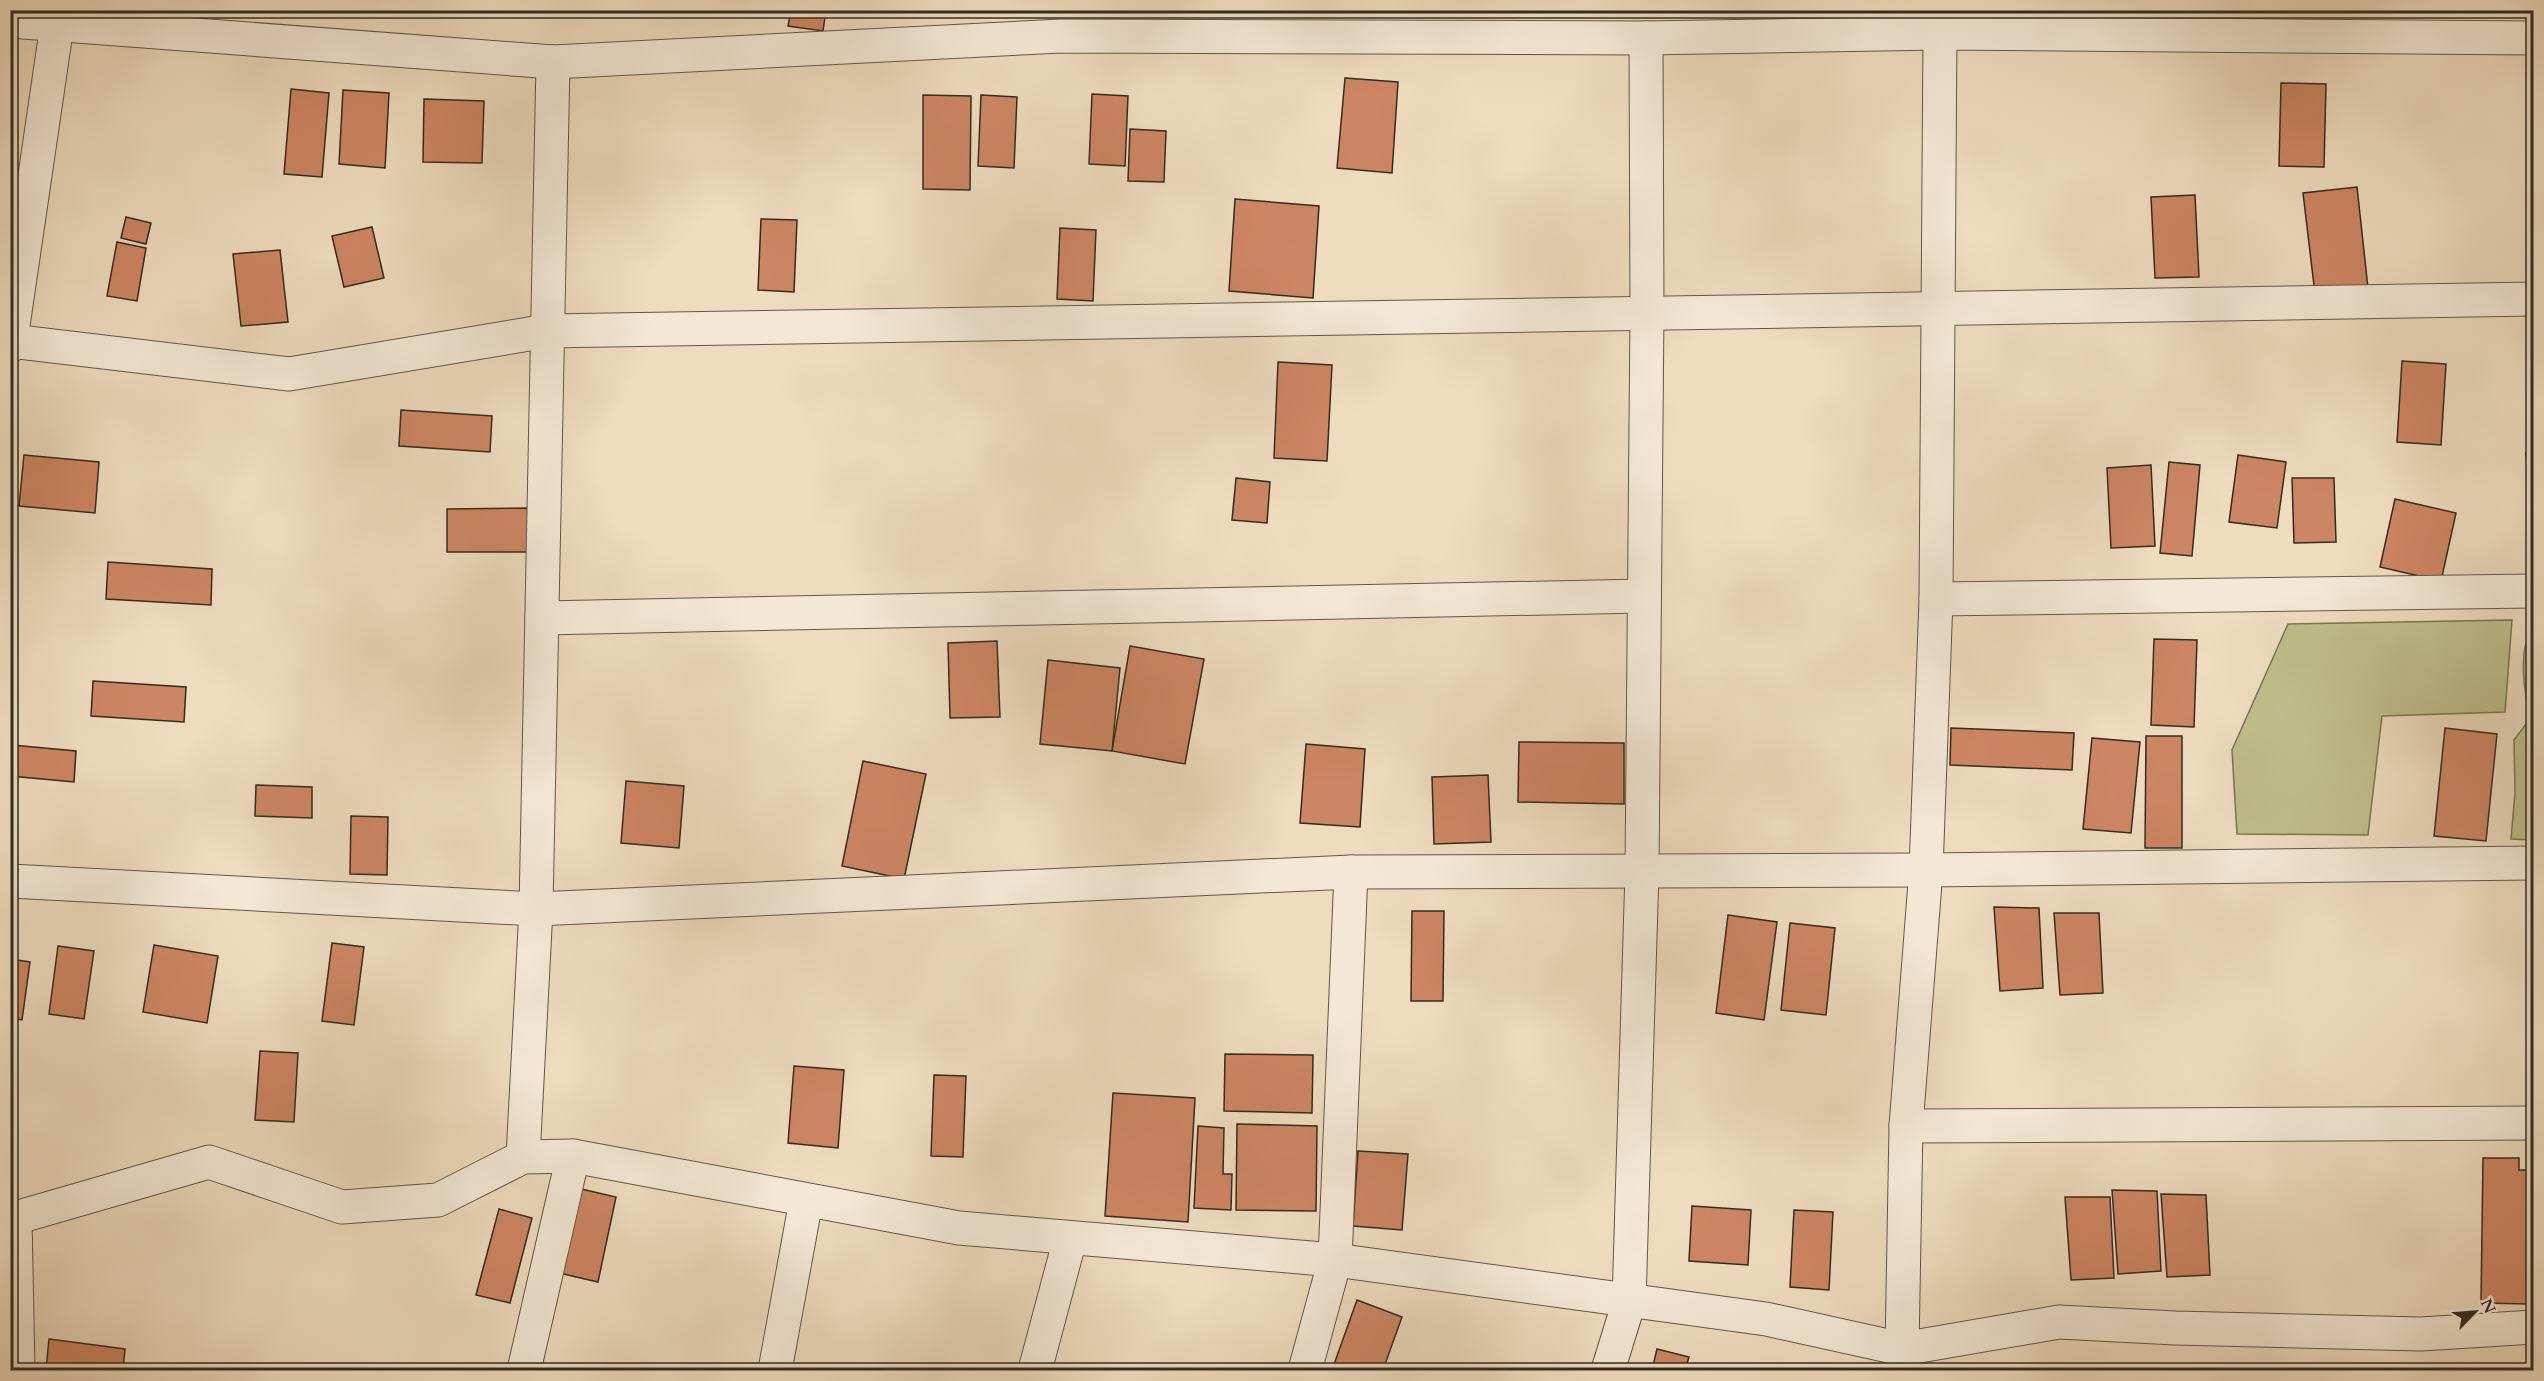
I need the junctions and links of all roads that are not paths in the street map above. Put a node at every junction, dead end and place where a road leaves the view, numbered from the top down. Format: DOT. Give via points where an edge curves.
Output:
graph roads {
  1 [pos="10,21"];
  2 [pos="57,25"];
  3 [pos="1940,33"];
  4 [pos="1646,38"];
  5 [pos="2534,38"];
  6 [pos="553,62"];
  7 [pos="2534,299"];
  8 [pos="1938,307"];
  9 [pos="1647,312"];
  10 [pos="547,331"];
  11 [pos="11,343"];
  12 [pos="2534,591"];
  13 [pos="1644,596"];
  14 [pos="1936,599"];
  15 [pos="542,618"];
  16 [pos="2534,863"];
  17 [pos="1926,870"];
  18 [pos="1351,872"];
  19 [pos="1642,872"];
  20 [pos="10,881"];
  21 [pos="536,909"];
  22 [pos="2534,1123"];
  23 [pos="1905,1126"];
  24 [pos="573,1156"];
  25 [pos="523,1157"];
  26 [pos="806,1201"];
  27 [pos="13,1218"];
  28 [pos="1070,1239"];
  29 [pos="1335,1260"];
  30 [pos="1629,1302"];
  31 [pos="2534,1327"];
  32 [pos="1902,1350"];
  33 [pos="18,1371"];
  34 [pos="524,1371"];
  35 [pos="775,1371"];
  36 [pos="1035,1371"];
  37 [pos="1305,1371"];
  38 [pos="1608,1371"];
  1 -- 2 [label="street"];
  2 -- 6 [label="street"];
  2 -- 11 [label="street"];
  3 -- 4 [label="street"];
  3 -- 5 [label="street"];
  3 -- 8 [label="street"];
  4 -- 6 [label="street" via="1061,36"];
  4 -- 9 [label="street"];
  6 -- 10 [label="street"];
  7 -- 8 [label="street"];
  8 -- 9 [label="street"];
  8 -- 14 [label="street"];
  9 -- 10 [label="street"];
  9 -- 13 [label="street"];
  10 -- 11 [label="street" via="289,374"];
  10 -- 15 [label="street"];
  12 -- 14 [label="street"];
  13 -- 15 [label="street"];
  13 -- 19 [label="street"];
  14 -- 17 [label="street"];
  15 -- 21 [label="street"];
  16 -- 17 [label="street"];
  17 -- 19 [label="street"];
  17 -- 23 [label="street"];
  18 -- 19 [label="street"];
  18 -- 21 [label="street"];
  18 -- 29 [label="street"];
  19 -- 30 [label="street"];
  20 -- 21 [label="street"];
  21 -- 25 [label="street"];
  22 -- 23 [label="street"];
  23 -- 32 [label="street"];
  24 -- 25 [label="street"];
  24 -- 26 [label="street"];
  24 -- 34 [label="street"];
  25 -- 27 [label="street" via="438,1200 342,1207 209,1162"];
  26 -- 28 [label="street" via="959,1228"];
  26 -- 35 [label="street"];
  27 -- 33 [label="street"];
  28 -- 29 [label="street"];
  28 -- 36 [label="street"];
  29 -- 30 [label="street"];
  29 -- 37 [label="street"];
  30 -- 32 [label="street" via="1766,1319"];
  30 -- 38 [label="street"];
  31 -- 32 [label="street" via="2421,1334 2059,1322"];
}
